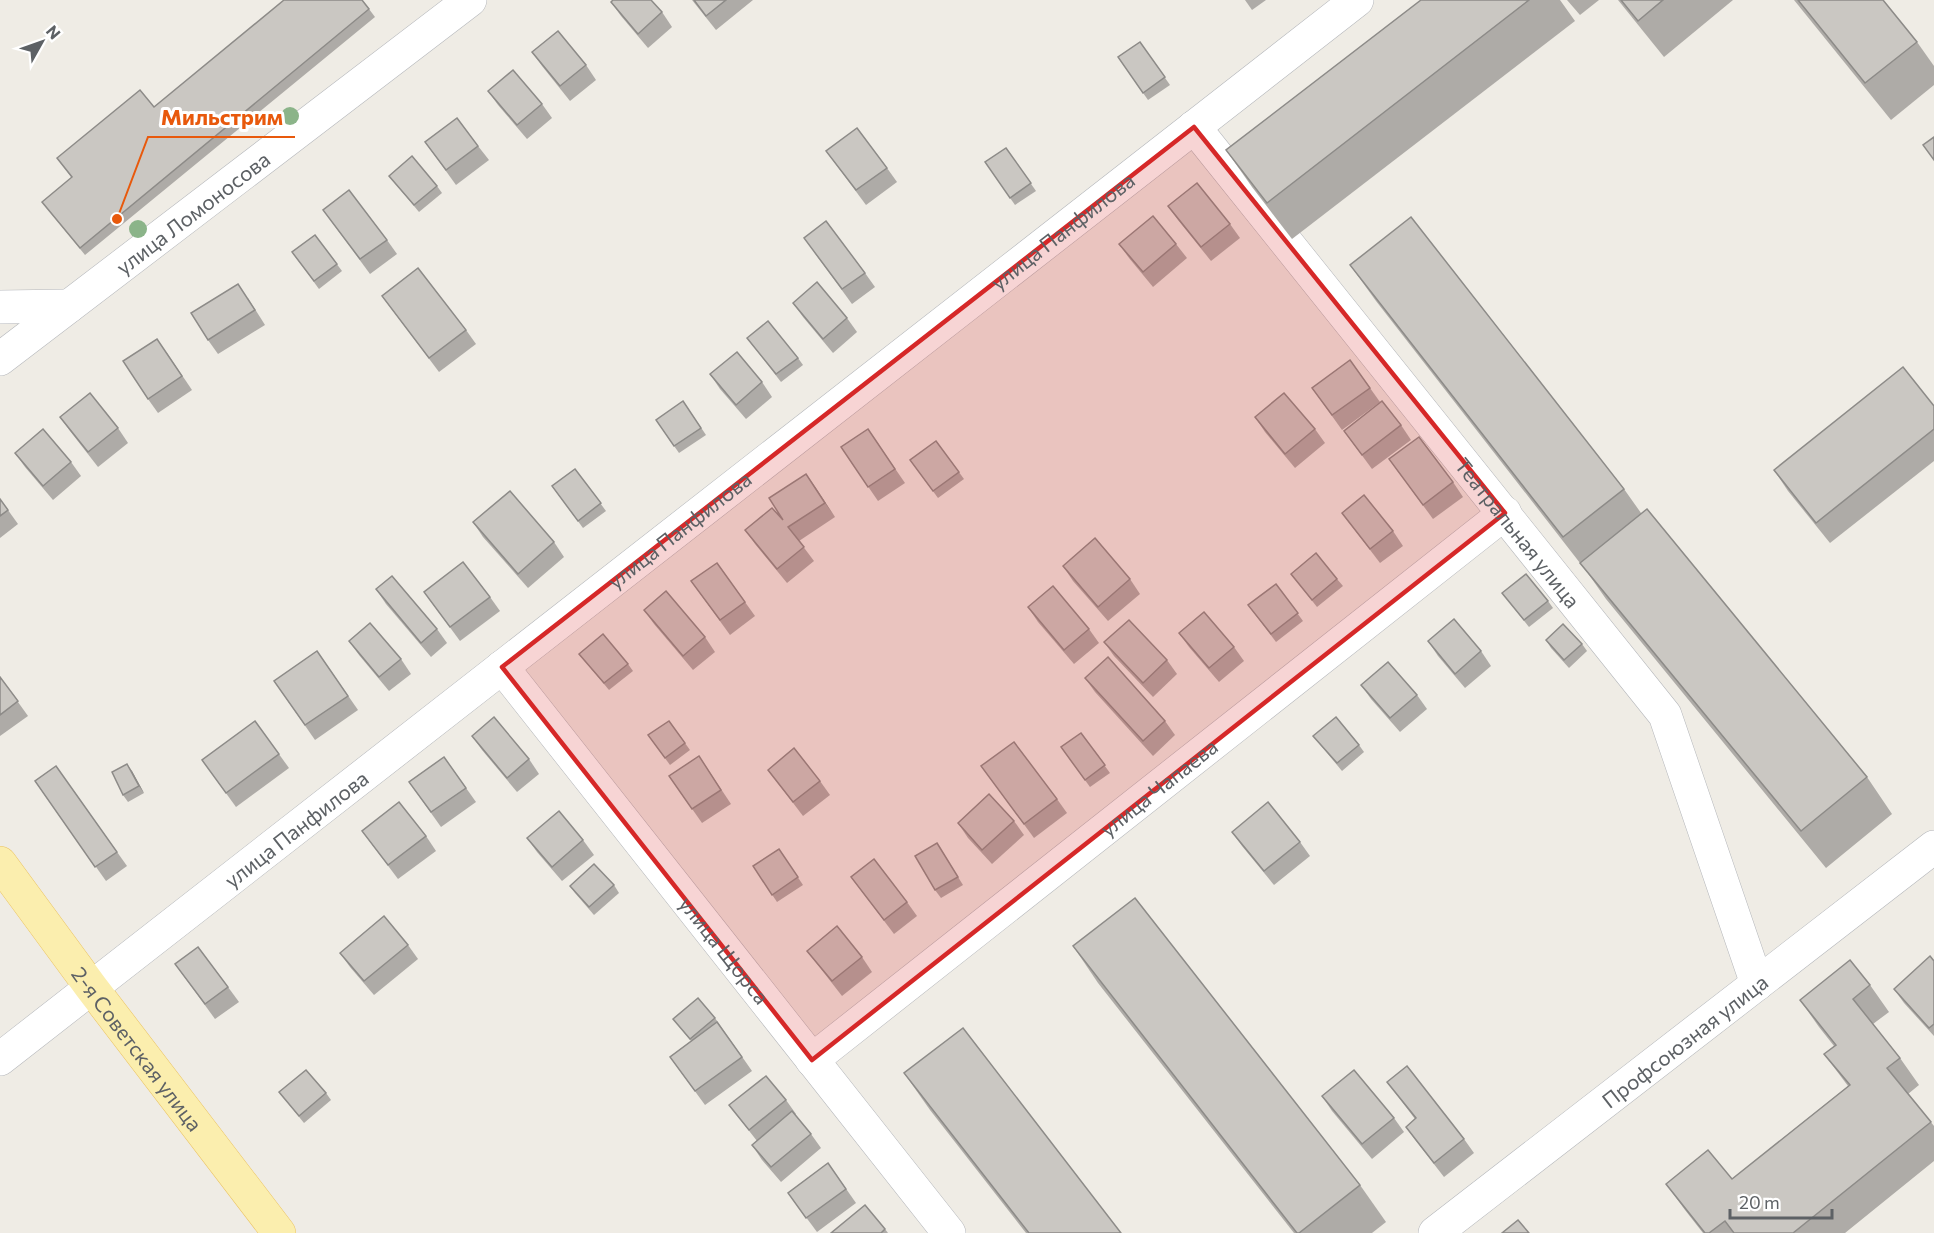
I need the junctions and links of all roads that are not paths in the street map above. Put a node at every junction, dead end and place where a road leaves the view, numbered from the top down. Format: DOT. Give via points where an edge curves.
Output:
graph roads {
  1 [pos="470,0"];
  2 [pos="1357,0"];
  3 [pos="1194,127"];
  4 [pos="69,306"];
  5 [pos="0,307"];
  6 [pos="0,359"];
  7 [pos="1505,513"];
  8 [pos="502,667"];
  9 [pos="1934,847"];
  10 [pos="0,863"];
  11 [pos="1757,984"];
  12 [pos="91,987"];
  13 [pos="0,1059"];
  14 [pos="812,1060"];
  15 [pos="279,1233"];
  16 [pos="949,1233"];
  17 [pos="1435,1233"];
  1 -- 4 [label="street, улица Ломоносова"];
  2 -- 3 [label="street, улица Панфилова"];
  3 -- 7 [label="street, Театральная улица"];
  3 -- 8 [label="street, улица Панфилова"];
  4 -- 5 [label="street"];
  4 -- 6 [label="street, улица Ломоносова"];
  7 -- 11 [label="street, Театральная улица" via="1665,715"];
  7 -- 14 [label="street, улица Чапаева"];
  8 -- 12 [label="street, улица Панфилова"];
  8 -- 14 [label="street, улица Щорса"];
  9 -- 11 [label="street, Профсоюзная улица"];
  10 -- 12 [label="main road, 2-я Советская улица"];
  11 -- 17 [label="street, Профсоюзная улица"];
  12 -- 13 [label="street, улица Панфилова"];
  12 -- 15 [label="main road, 2-я Советская улица"];
  14 -- 16 [label="street, улица Щорса"];
}
